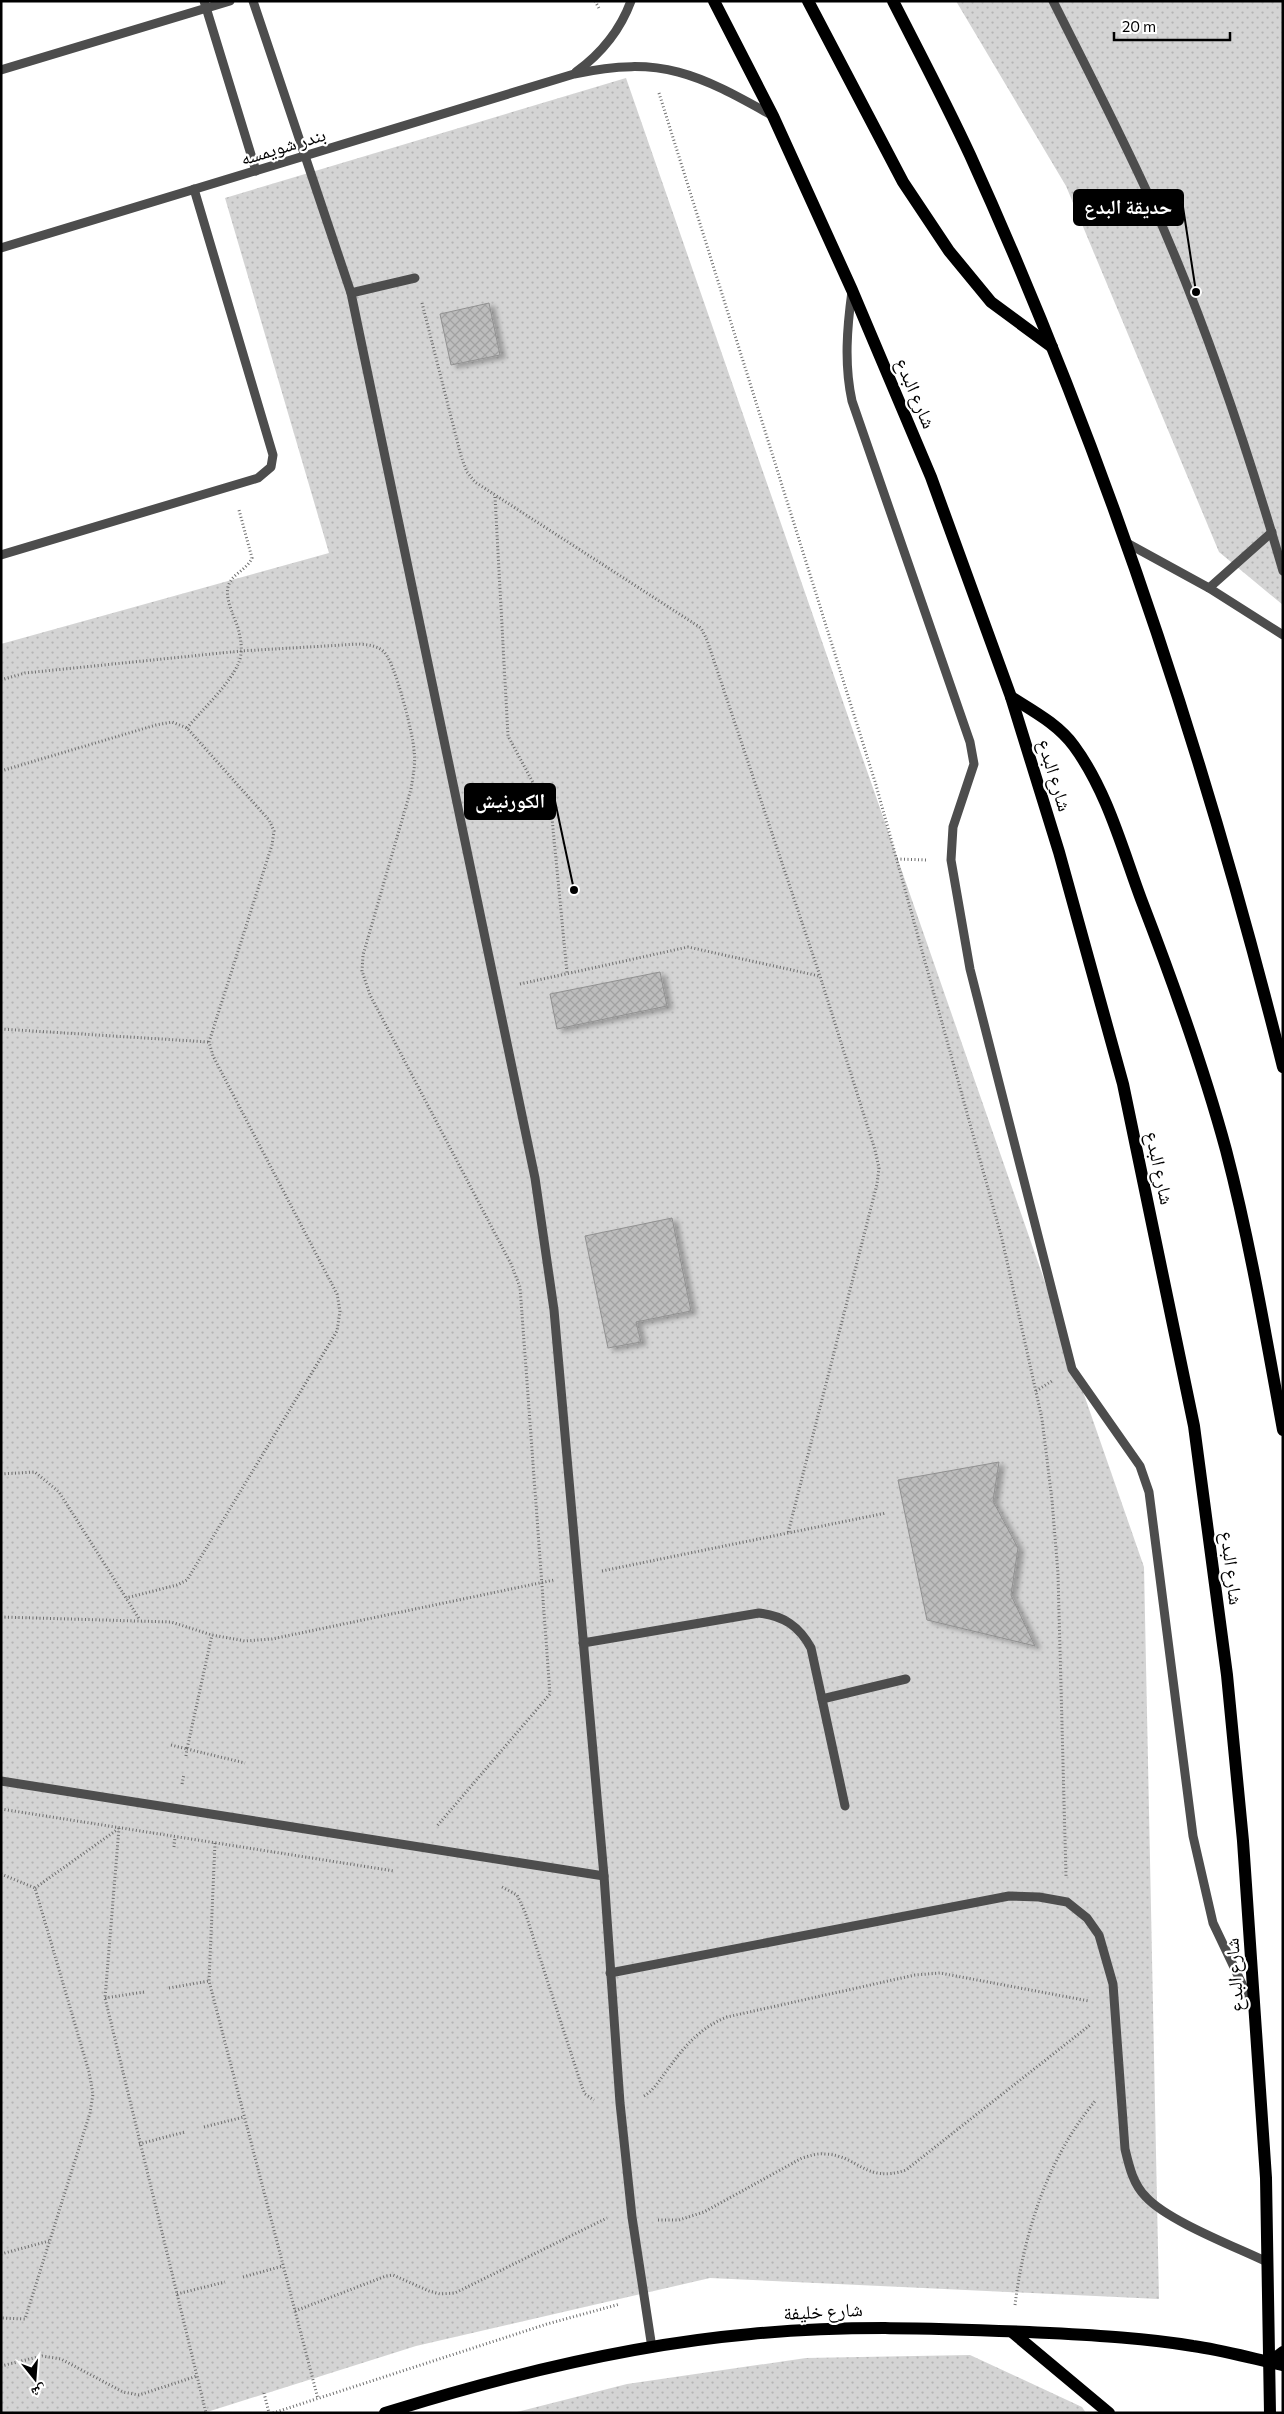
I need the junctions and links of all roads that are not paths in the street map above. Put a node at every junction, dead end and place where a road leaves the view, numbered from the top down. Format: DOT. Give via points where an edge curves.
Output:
graph roads {
  1 [pos="230,1"];
  2 [pos="253,1"];
  3 [pos="631,1"];
  4 [pos="714,1"];
  5 [pos="808,1"];
  6 [pos="893,1"];
  7 [pos="1054,1"];
  8 [pos="205,5"];
  9 [pos="1,70"];
  10 [pos="574,74"];
  11 [pos="773,116"];
  12 [pos="304,157"];
  13 [pos="256,171"];
  14 [pos="194,189"];
  15 [pos="1,248"];
  16 [pos="415,278"];
  17 [pos="852,290"];
  18 [pos="351,293"];
  19 [pos="1052,347"];
  20 [pos="1272,532"];
  21 [pos="1125,542"];
  22 [pos="1,554"];
  23 [pos="1283,571"];
  24 [pos="1209,588"];
  25 [pos="1283,635"];
  26 [pos="1010,697"];
  27 [pos="1283,1067"];
  28 [pos="1283,1430"];
  29 [pos="583,1643"];
  30 [pos="906,1679"];
  31 [pos="822,1699"];
  32 [pos="1,1781"];
  33 [pos="845,1806"];
  34 [pos="604,1876"];
  35 [pos="610,1973"];
  36 [pos="1256,2014"];
  37 [pos="1267,2262"];
  38 [pos="1012,2332"];
  39 [pos="652,2348"];
  40 [pos="1283,2352"];
  41 [pos="1270,2362"];
  42 [pos="1283,2365"];
  43 [pos="390,2412"];
  44 [pos="1109,2413"];
  45 [pos="1270,2413"];
  1 -- 8 [label="lane"];
  2 -- 12 [label="lane"];
  3 -- 10 [label="lane, بندر شويمسه" via="622,23 607,45"];
  4 -- 11 [label="main road, شارع البدع"];
  5 -- 19 [label="main road" via="903,182 949,252 991,302"];
  6 -- 19 [label="main road" via="969,153"];
  7 -- 20 [label="lane" via="1153,205 1182,274"];
  8 -- 9 [label="lane"];
  8 -- 13 [label="lane"];
  10 -- 11 [label="lane, بندر شويمسه" via="604,68 650,66 694,75"];
  10 -- 12 [label="lane, بندر شويمسه"];
  11 -- 17 [label="main road, شارع البدع"];
  12 -- 13 [label="lane, بندر شويمسه"];
  12 -- 18 [label="lane"];
  13 -- 14 [label="lane, بندر شويمسه"];
  14 -- 15 [label="lane, بندر شويمسه"];
  14 -- 22 [label="lane" via="273,463 258,478"];
  16 -- 18 [label="lane"];
  17 -- 26 [label="main road, شارع البدع" via="931,477"];
  17 -- 36 [label="lane" via="846,338 847,378 852,401 970,742 974,764 953,827 950,860 970,969 1072,1369 1140,1466 1149,1492 1193,1836 1213,1923"];
  18 -- 29 [label="lane" via="535,1178 548,1260"];
  19 -- 21 [label="main road"];
  20 -- 23 [label="lane"];
  20 -- 24 [label="lane"];
  21 -- 24 [label="lane"];
  21 -- 27 [label="main road" via="1177,692 1252,941"];
  24 -- 25 [label="lane"];
  26 -- 28 [label="main road" via="1047,719 1072,744 1094,776 1169,971 1192,1034 1226,1151"];
  26 -- 36 [label="main road, شارع البدع" via="1059,852 1123,1084 1194,1426 1227,1676"];
  29 -- 31 [label="lane" via="759,1613 772,1615 784,1619 804,1636 811,1648"];
  29 -- 34 [label="lane"];
  30 -- 31 [label="lane"];
  31 -- 33 [label="lane"];
  32 -- 34 [label="lane"];
  34 -- 35 [label="lane"];
  35 -- 37 [label="lane" via="1010,1896 1067,1902 1087,1918 1099,1936 1112,1984 1125,2149 1131,2174 1145,2197 1163,2212"];
  35 -- 39 [label="lane" via="632,2217"];
  36 -- 37 [label="main road, شارع البدع" via="1266,2178"];
  37 -- 41 [label="main road, شارع البدع"];
  38 -- 39 [label="main road, شارع خليفة" via="887,2327 750,2334"];
  38 -- 41 [label="main road, شارع خليفة" via="1106,2336 1194,2346"];
  38 -- 44 [label="main road"];
  39 -- 43 [label="main road, شارع خليفة" via="495,2381"];
  40 -- 41 [label="main road"];
  41 -- 42 [label="main road, شارع خليفة"];
  41 -- 45 [label="main road, شارع البدع"];
}
